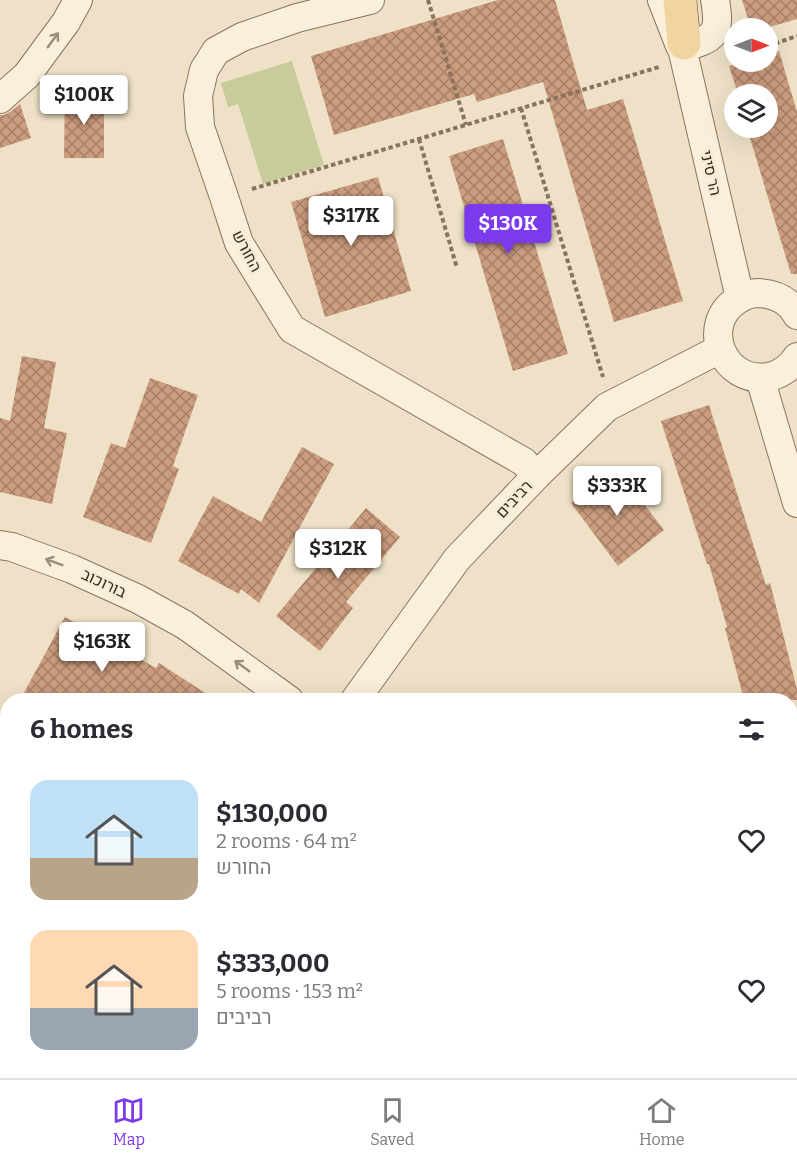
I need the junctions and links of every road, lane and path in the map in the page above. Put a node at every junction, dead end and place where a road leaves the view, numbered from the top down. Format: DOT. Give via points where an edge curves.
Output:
graph roads {
  1 [pos="78,0"];
  2 [pos="370,0"];
  3 [pos="428,0"];
  4 [pos="662,0"];
  5 [pos="679,0"];
  6 [pos="716,0"];
  7 [pos="797,36"];
  8 [pos="778,43"];
  9 [pos="684,50"];
  10 [pos="0,99"];
  11 [pos="521,108"];
  12 [pos="466,125"];
  13 [pos="419,139"];
  14 [pos="224,197"];
  15 [pos="457,268"];
  16 [pos="740,298"];
  17 [pos="797,315"];
  18 [pos="720,349"];
  19 [pos="797,357"];
  20 [pos="760,378"];
  21 [pos="612,406"];
  22 [pos="536,476"];
  23 [pos="797,503"];
  24 [pos="0,544"];
  25 [pos="280,693"];
  26 [pos="360,693"];
  10 -- 1 [label="street, one-way" via="27,75"];
  2 -- 14 [label="street, החורש" via="297,18 242,37 216,51 204,70 198,96 200,127"];
  3 -- 12 [label="path"];
  4 -- 9 [label="street, הר סיני"];
  5 -- 9 [label="main road"];
  6 -- 9 [label="street" via="718,16 710,38"];
  7 -- 8 [label="path"];
  9 -- 11 [label="path"];
  9 -- 16 [label="street, הר סיני"];
  11 -- 12 [label="path"];
  11 -- 21 [label="path"];
  12 -- 13 [label="path"];
  13 -- 14 [label="path"];
  13 -- 15 [label="path"];
  14 -- 22 [label="street, החורש" via="239,243 292,329 524,462"];
  16 -- 17 [label="street" via="754,293 769,294 782,299"];
  16 -- 18 [label="street" via="723,314 718,337"];
  18 -- 20 [label="street" via="735,370"];
  18 -- 21 [label="street, רביבים"];
  19 -- 20 [label="street" via="786,370"];
  20 -- 23 [label="street"];
  21 -- 22 [label="street, רביבים"];
  22 -- 26 [label="street, רביבים" via="457,559"];
  25 -- 24 [label="street, בורוכוב, one-way" via="186,625 138,599 72,568"];
}
